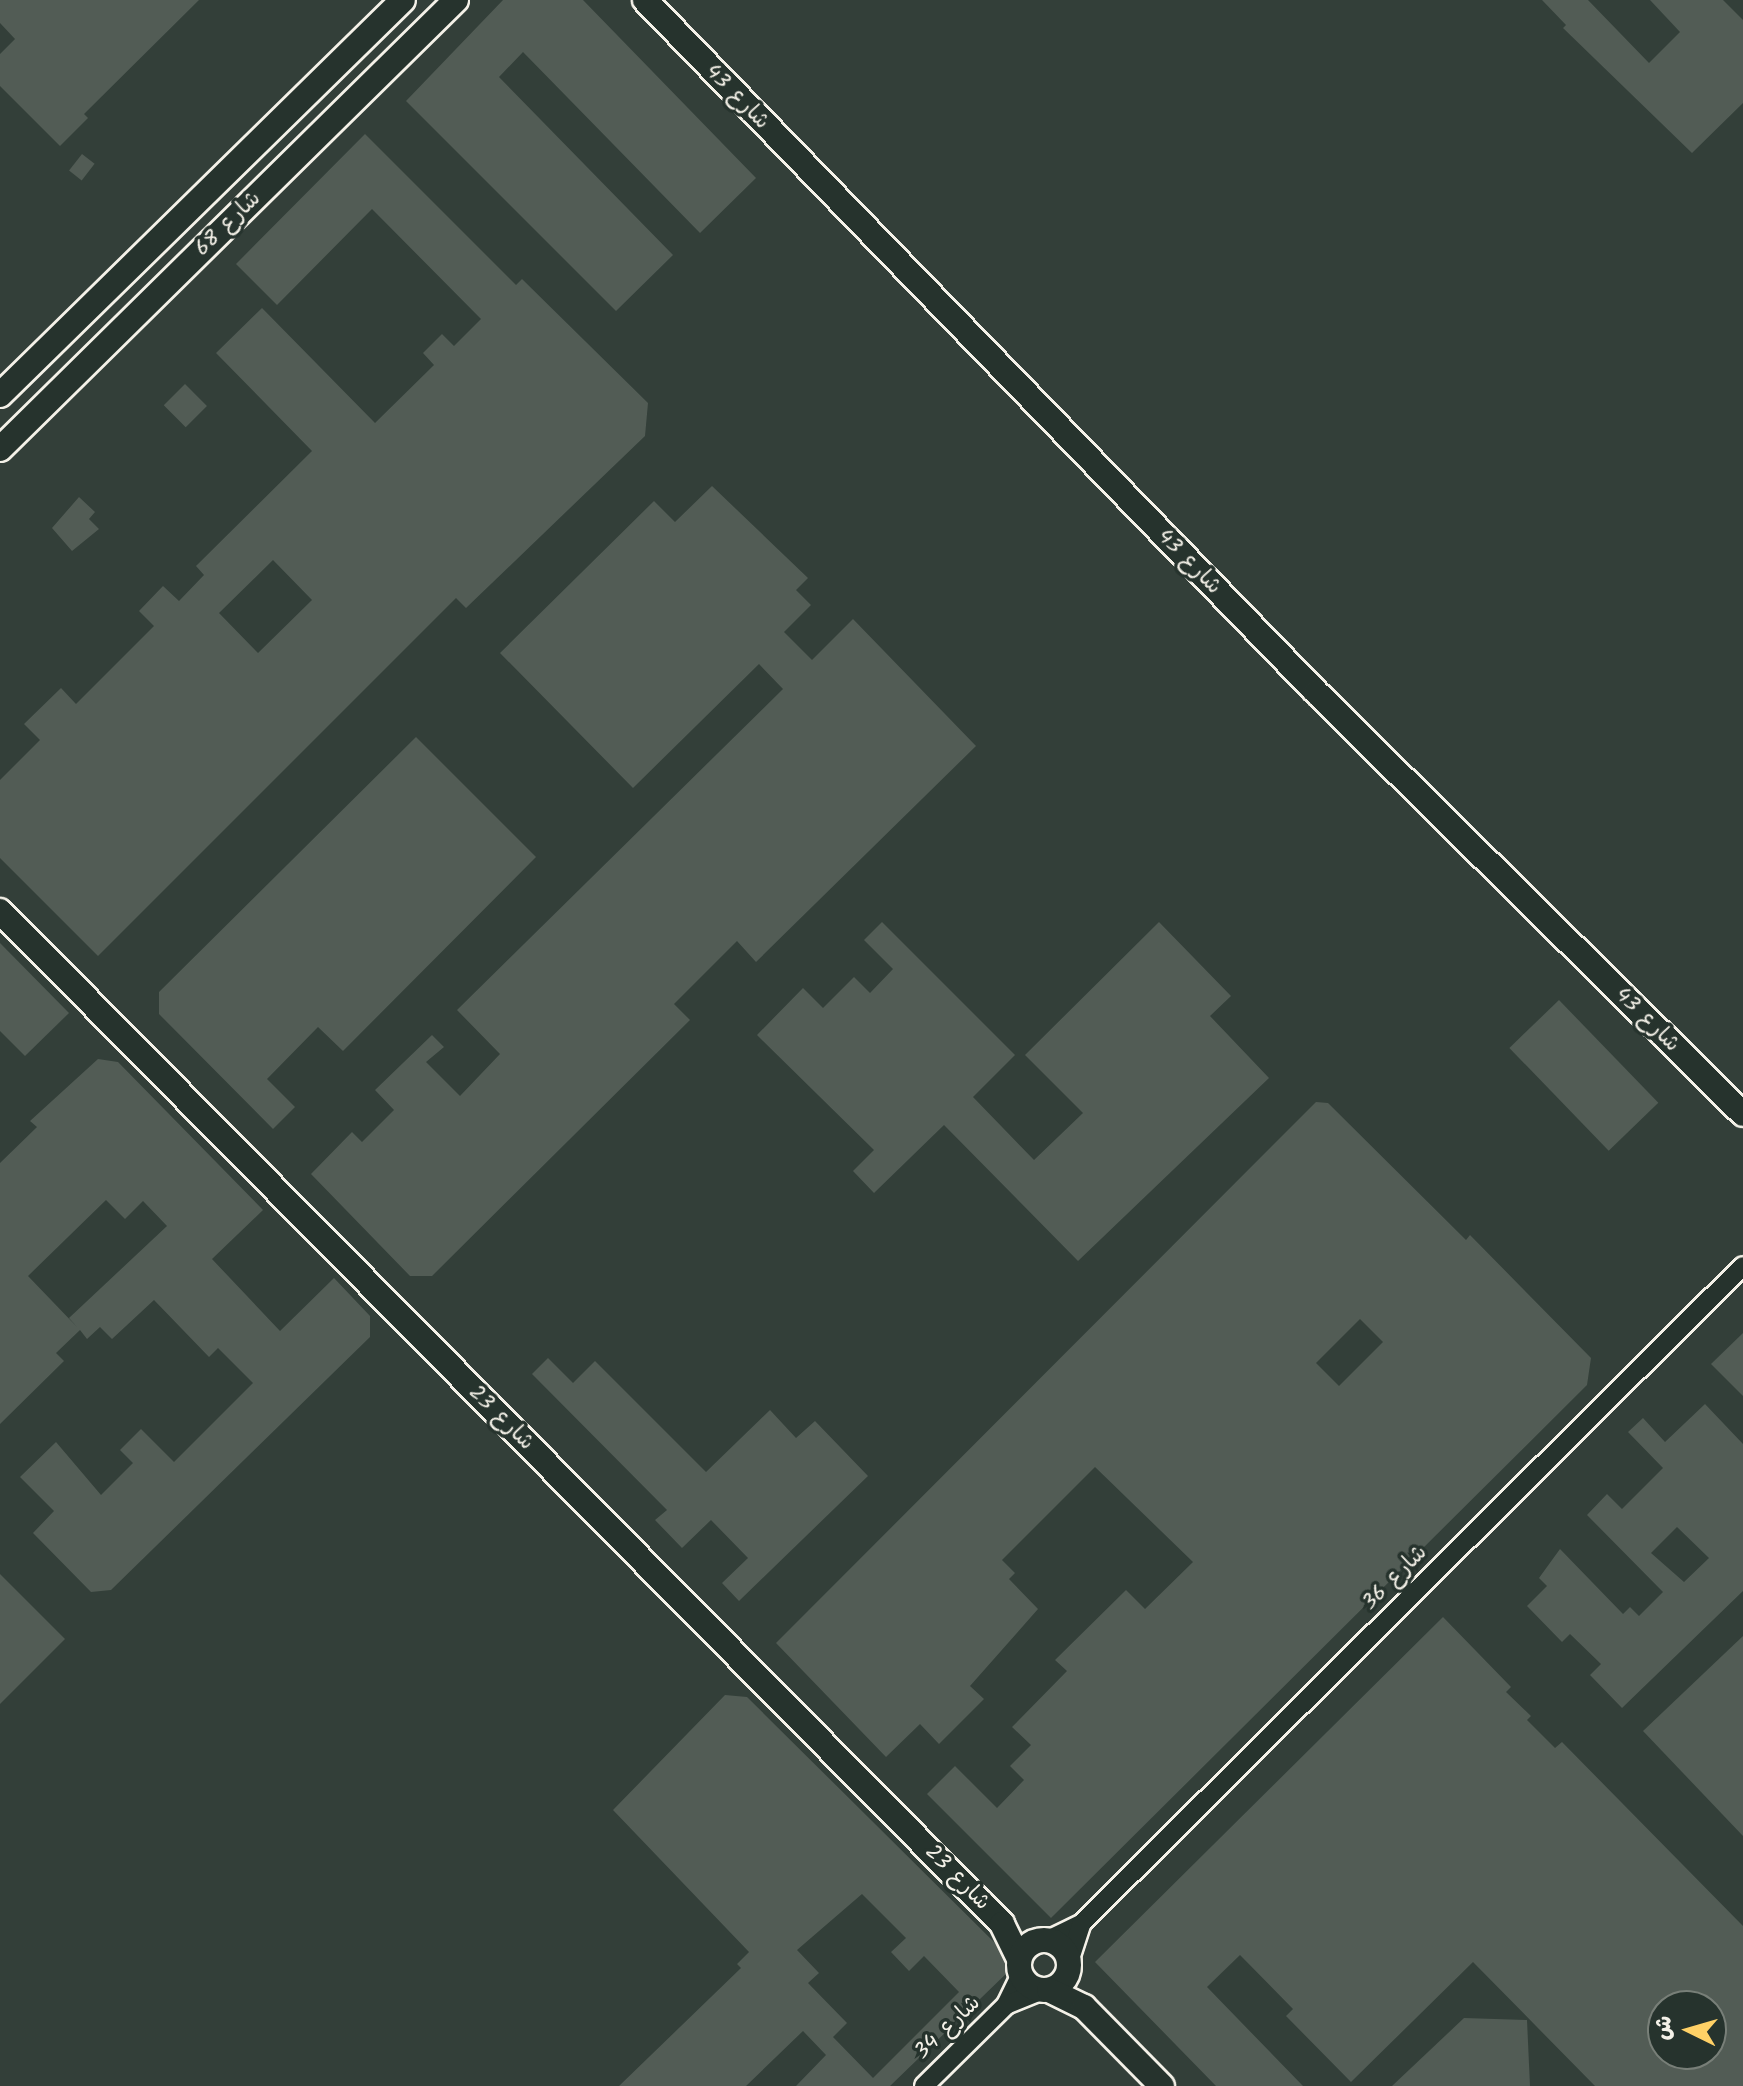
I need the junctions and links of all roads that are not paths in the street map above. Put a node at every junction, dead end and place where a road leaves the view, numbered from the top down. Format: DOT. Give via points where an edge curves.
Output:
graph roads {
  1 [pos="403,0"];
  2 [pos="456,0"];
  3 [pos="645,0"];
  4 [pos="0,395"];
  5 [pos="0,449"];
  6 [pos="0,911"];
  7 [pos="1743,1114"];
  8 [pos="1743,1266"];
  9 [pos="1002,1924"];
  10 [pos="1081,1924"];
  11 [pos="1044,1940"];
  12 [pos="1069,1966"];
  13 [pos="1020,1967"];
  14 [pos="1045,1991"];
  15 [pos="1006,2005"];
  16 [pos="1084,2007"];
  17 [pos="924,2086"];
  18 [pos="1162,2086"];
  1 -- 4 [label="street, شارع 68"];
  2 -- 5 [label="street, شارع 68"];
  3 -- 7 [label="street, شارع 43" via="1316,692"];
  6 -- 9 [label="street, شارع 23"];
  8 -- 10 [label="street, شارع 36"];
  9 -- 11 [label="street, شارع 23"];
  9 -- 13 [label="street, شارع 23"];
  10 -- 11 [label="street, شارع 36"];
  10 -- 12 [label="street, شارع 36"];
  11 -- 12 [label="street" via="1062,1948"];
  11 -- 13 [label="street" via="1026,1946"];
  12 -- 14 [label="street"];
  12 -- 16 [label="street"];
  13 -- 14 [label="street"];
  13 -- 15 [label="street, شارع 34"];
  14 -- 15 [label="street, شارع 34"];
  14 -- 16 [label="street"];
  15 -- 17 [label="street, شارع 34"];
  16 -- 18 [label="street"];
}
